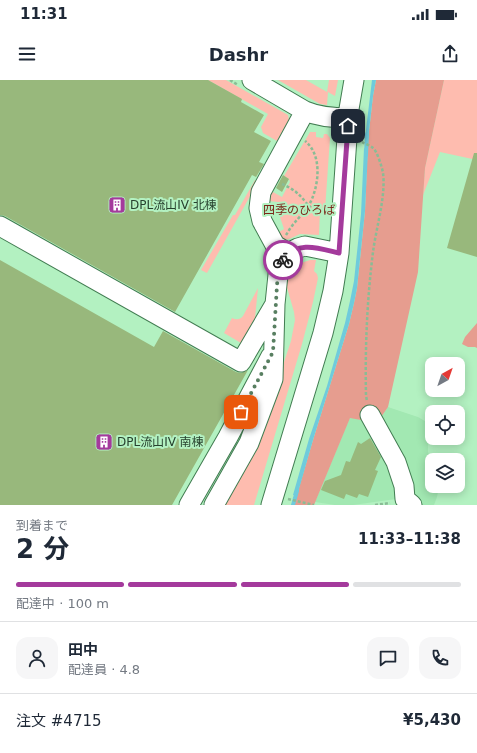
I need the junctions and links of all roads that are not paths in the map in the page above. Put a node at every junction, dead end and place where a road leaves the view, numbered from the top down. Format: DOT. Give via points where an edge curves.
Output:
graph roads {
  1 [pos="252,80"];
  2 [pos="354,80"];
  3 [pos="305,111"];
  4 [pos="349,118"];
  5 [pos="0,226"];
  6 [pos="283,251"];
  7 [pos="339,253"];
  8 [pos="275,304"];
  9 [pos="273,352"];
  10 [pos="370,415"];
  11 [pos="279,502"];
  12 [pos="189,505"];
  13 [pos="214,505"];
  14 [pos="412,505"];
  1 -- 3 [label="street"];
  2 -- 4 [label="street"];
  3 -- 4 [label="street" via="323,116"];
  3 -- 6 [label="street" via="261,192 259,208 262,222 275,245"];
  4 -- 7 [label="street"];
  5 -- 8 [label="street" via="241,362"];
  6 -- 7 [label="street" via="305,246"];
  6 -- 8 [label="street"];
  7 -- 11 [label="street" via="333,292"];
  8 -- 9 [label="street"];
  9 -- 12 [label="street"];
  9 -- 13 [label="street" via="273,378 249,444"];
  10 -- 14 [label="street" via="396,462 404,486 405,499"];
}
